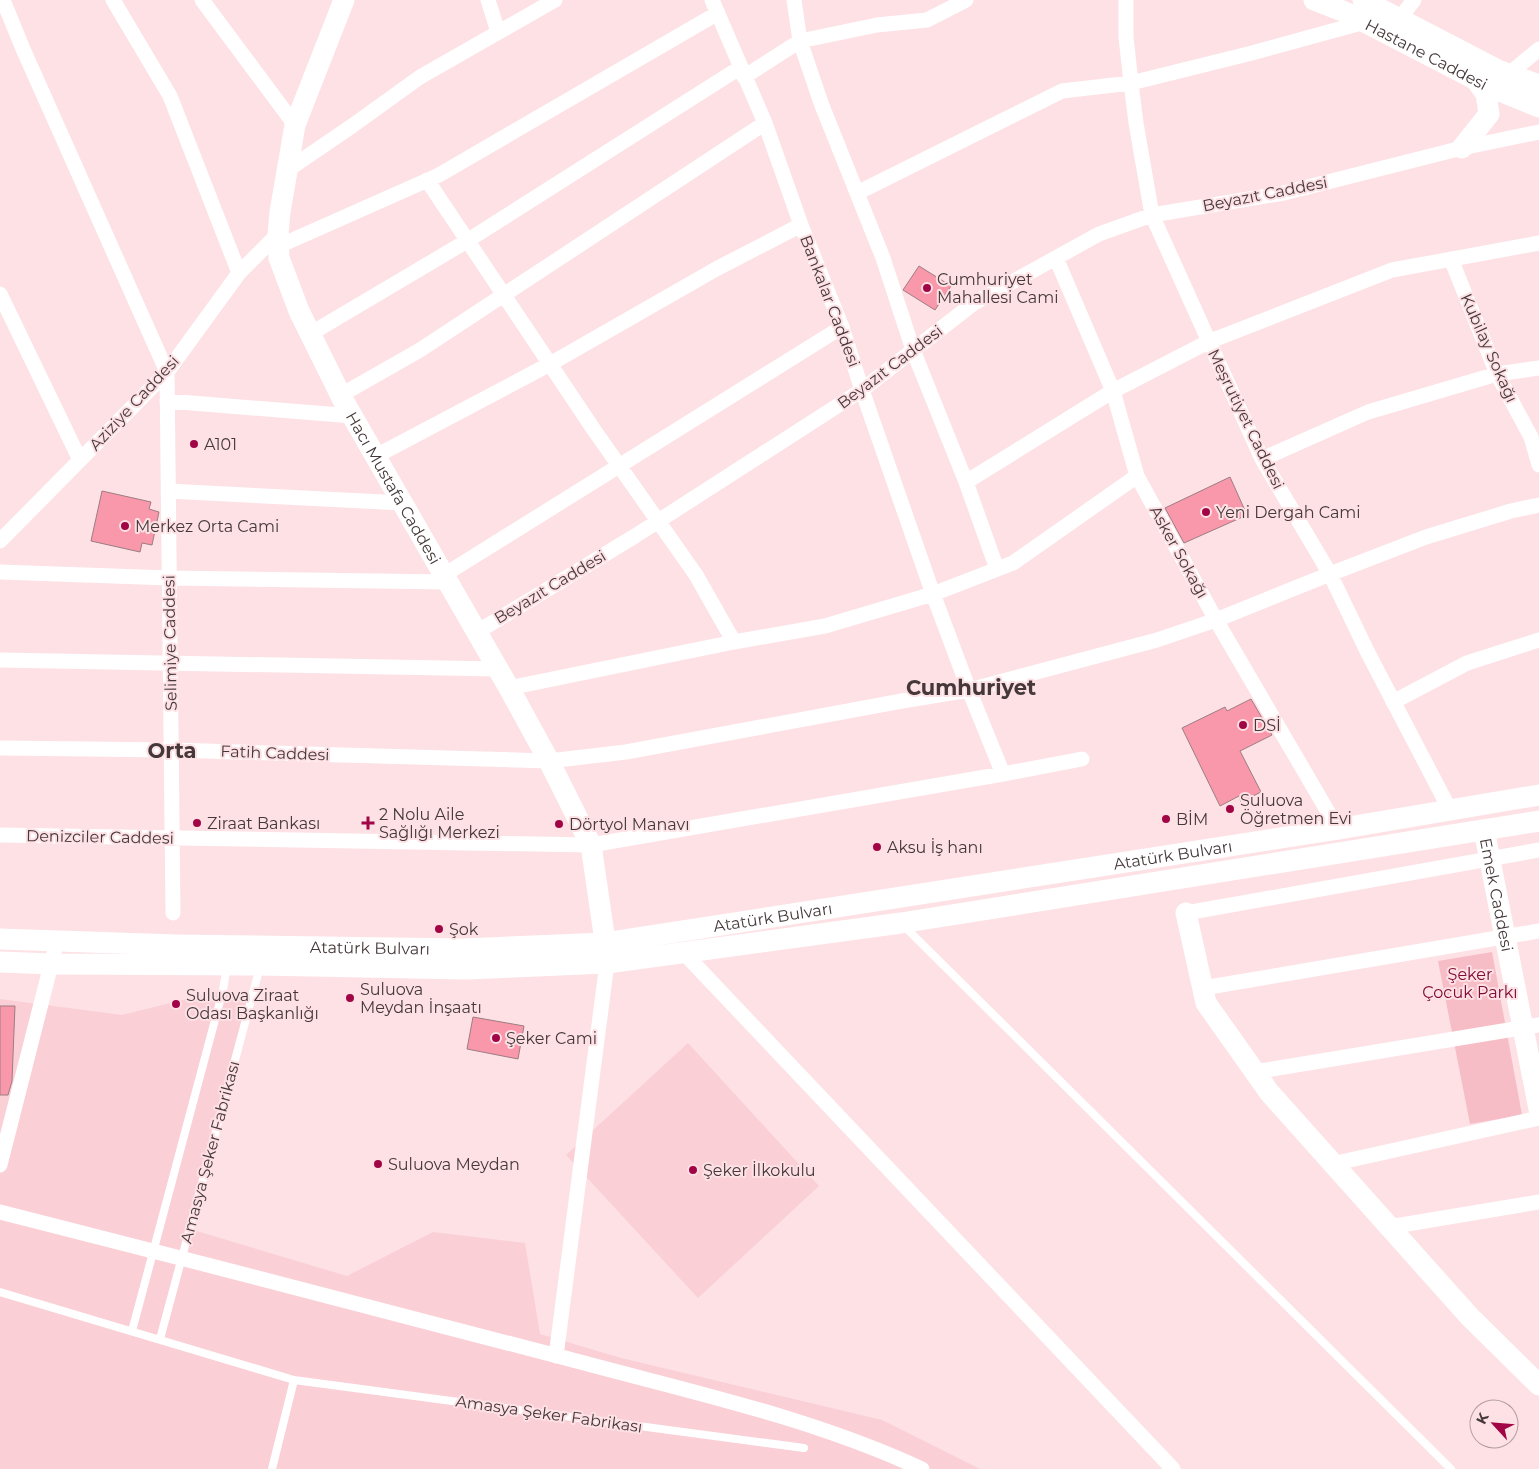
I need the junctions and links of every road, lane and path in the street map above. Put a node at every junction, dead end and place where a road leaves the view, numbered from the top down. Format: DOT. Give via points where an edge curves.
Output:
graph roads {
  1 [pos="3,0"];
  2 [pos="113,0"];
  3 [pos="202,0"];
  4 [pos="344,0"];
  5 [pos="488,0"];
  6 [pos="555,0"];
  7 [pos="794,0"];
  8 [pos="966,0"];
  9 [pos="1126,0"];
  10 [pos="1314,0"];
  11 [pos="1363,0"];
  12 [pos="1414,0"];
  13 [pos="715,7"];
  14 [pos="1399,18"];
  15 [pos="1365,22"];
  16 [pos="498,32"];
  17 [pos="800,41"];
  18 [pos="1539,49"];
  19 [pos="742,72"];
  20 [pos="1509,74"];
  21 [pos="1476,80"];
  22 [pos="1131,83"];
  23 [pos="1539,85"];
  24 [pos="1539,107"];
  25 [pos="765,123"];
  26 [pos="295,125"];
  27 [pos="1539,132"];
  28 [pos="1462,148"];
  29 [pos="286,171"];
  30 [pos="427,180"];
  31 [pos="857,193"];
  32 [pos="1152,215"];
  33 [pos="801,225"];
  34 [pos="278,240"];
  35 [pos="467,240"];
  36 [pos="1539,243"];
  37 [pos="1056,258"];
  38 [pos="1451,259"];
  39 [pos="239,273"];
  40 [pos="0,294"];
  41 [pos="504,295"];
  42 [pos="842,327"];
  43 [pos="310,334"];
  44 [pos="1208,342"];
  45 [pos="913,350"];
  46 [pos="550,364"];
  47 [pos="1539,368"];
  48 [pos="167,372"];
  49 [pos="1497,374"];
  50 [pos="862,390"];
  51 [pos="1113,391"];
  52 [pos="341,395"];
  53 [pos="168,402"];
  54 [pos="353,416"];
  55 [pos="376,456"];
  56 [pos="1262,459"];
  57 [pos="80,460"];
  58 [pos="1539,465"];
  59 [pos="620,466"];
  60 [pos="1137,476"];
  61 [pos="966,482"];
  62 [pos="168,491"];
  63 [pos="403,504"];
  64 [pos="1539,505"];
  65 [pos="657,522"];
  66 [pos="0,541"];
  67 [pos="997,569"];
  68 [pos="0,572"];
  69 [pos="1330,574"];
  70 [pos="169,578"];
  71 [pos="446,579"];
  72 [pos="933,594"];
  73 [pos="1216,620"];
  74 [pos="477,632"];
  75 [pos="1539,640"];
  76 [pos="734,642"];
  77 [pos="0,660"];
  78 [pos="170,663"];
  79 [pos="498,669"];
  80 [pos="509,688"];
  81 [pos="969,690"];
  82 [pos="1393,702"];
  83 [pos="0,748"];
  84 [pos="171,750"];
  85 [pos="1082,758"];
  86 [pos="550,761"];
  87 [pos="1002,774"];
  88 [pos="1539,795"];
  89 [pos="1450,810"];
  90 [pos="1539,821"];
  91 [pos="1338,829"];
  92 [pos="1484,830"];
  93 [pos="0,835"];
  94 [pos="172,838"];
  95 [pos="591,845"];
  96 [pos="1539,850"];
  97 [pos="1490,859"];
  98 [pos="173,913"];
  99 [pos="1186,913"];
  100 [pos="901,923"];
  101 [pos="1539,931"];
  102 [pos="1505,936"];
  103 [pos="0,939"];
  104 [pos="57,941"];
  105 [pos="683,952"];
  106 [pos="606,953"];
  107 [pos="0,962"];
  108 [pos="52,964"];
  109 [pos="227,964"];
  110 [pos="260,965"];
  111 [pos="1203,988"];
  112 [pos="1531,1027"];
  113 [pos="1254,1072"];
  114 [pos="1539,1108"];
  115 [pos="1539,1118"];
  116 [pos="1332,1164"];
  117 [pos="0,1165"];
  118 [pos="1539,1202"];
  119 [pos="0,1212"];
  120 [pos="1389,1227"];
  121 [pos="153,1251"];
  122 [pos="182,1258"];
  123 [pos="0,1292"];
  124 [pos="132,1331"];
  125 [pos="160,1339"];
  126 [pos="556,1356"];
  127 [pos="294,1380"];
  128 [pos="1539,1385"];
  129 [pos="804,1448"];
  130 [pos="272,1469"];
  131 [pos="922,1469"];
  132 [pos="1173,1469"];
  133 [pos="1451,1469"];
  1 -- 48 [label="street"];
  2 -- 39 [label="street" via="170,96"];
  3 -- 26 [label="street"];
  4 -- 26 [label="main road, Hacı Mustafa Caddesi"];
  5 -- 16 [label="street"];
  6 -- 16 [label="street"];
  7 -- 17 [label="street"];
  8 -- 17 [label="street" via="927,20 877,25"];
  9 -- 22 [label="street, Meşrutiyet Caddesi"];
  10 -- 15 [label="main road, Hastane Caddesi"];
  11 -- 14 [label="main road, Hastane Caddesi"];
  12 -- 14 [label="street"];
  13 -- 19 [label="street, Bankalar Caddesi"];
  13 -- 30 [label="street"];
  14 -- 20 [label="main road, Hastane Caddesi"];
  15 -- 21 [label="main road, Hastane Caddesi"];
  15 -- 22 [label="street"];
  16 -- 29 [label="street" via="420,77"];
  17 -- 19 [label="street"];
  17 -- 31 [label="street"];
  18 -- 20 [label="street"];
  19 -- 25 [label="street, Bankalar Caddesi"];
  19 -- 35 [label="street"];
  20 -- 23 [label="main road, Hastane Caddesi"];
  21 -- 24 [label="main road, Hastane Caddesi"];
  21 -- 28 [label="main road" via="1486,94 1489,114"];
  22 -- 31 [label="street" via="1062,91"];
  22 -- 32 [label="street, Meşrutiyet Caddesi"];
  25 -- 33 [label="street, Bankalar Caddesi"];
  25 -- 41 [label="street"];
  26 -- 29 [label="main road, Hacı Mustafa Caddesi"];
  27 -- 28 [label="street, Beyazıt Caddesi"];
  28 -- 32 [label="street, Beyazıt Caddesi" via="1284,193"];
  29 -- 34 [label="main road, Hacı Mustafa Caddesi"];
  30 -- 34 [label="street"];
  30 -- 35 [label="street"];
  31 -- 45 [label="street" via="883,258"];
  32 -- 37 [label="street, Beyazıt Caddesi" via="1099,234"];
  32 -- 44 [label="street, Meşrutiyet Caddesi"];
  33 -- 42 [label="street, Bankalar Caddesi"];
  33 -- 46 [label="street" via="716,269"];
  34 -- 39 [label="street, Aziziye Caddesi"];
  34 -- 43 [label="main road, Hacı Mustafa Caddesi" via="279,258"];
  35 -- 41 [label="street"];
  35 -- 43 [label="street"];
  36 -- 38 [label="street"];
  37 -- 45 [label="street, Beyazıt Caddesi" via="974,303"];
  37 -- 51 [label="street, Asker Sokağı"];
  38 -- 44 [label="street" via="1392,270"];
  38 -- 49 [label="street, Kubilay Sokağı"];
  39 -- 48 [label="street, Aziziye Caddesi"];
  40 -- 57 [label="street"];
  41 -- 46 [label="street"];
  41 -- 52 [label="street" via="420,350"];
  42 -- 50 [label="street, Bankalar Caddesi"];
  42 -- 59 [label="street"];
  43 -- 52 [label="main road, Hacı Mustafa Caddesi"];
  44 -- 51 [label="street"];
  44 -- 56 [label="street, Meşrutiyet Caddesi"];
  45 -- 50 [label="street, Beyazıt Caddesi"];
  45 -- 61 [label="street"];
  46 -- 55 [label="street"];
  46 -- 59 [label="street"];
  47 -- 49 [label="street"];
  48 -- 53 [label="street, Selimiye Caddesi"];
  48 -- 57 [label="street, Aziziye Caddesi"];
  49 -- 56 [label="street" via="1368,412"];
  49 -- 58 [label="street, Kubilay Sokağı" via="1531,437"];
  50 -- 65 [label="street, Beyazıt Caddesi"];
  50 -- 72 [label="street, Bankalar Caddesi"];
  51 -- 60 [label="street, Asker Sokağı"];
  51 -- 61 [label="street"];
  52 -- 54 [label="main road, Hacı Mustafa Caddesi"];
  53 -- 54 [label="street"];
  53 -- 62 [label="street, Selimiye Caddesi"];
  54 -- 55 [label="main road, Hacı Mustafa Caddesi"];
  55 -- 63 [label="main road, Hacı Mustafa Caddesi"];
  56 -- 69 [label="street, Meşrutiyet Caddesi"];
  57 -- 66 [label="street, Aziziye Caddesi"];
  59 -- 65 [label="street"];
  59 -- 71 [label="street"];
  60 -- 67 [label="street" via="1012,563"];
  60 -- 73 [label="street, Asker Sokağı"];
  61 -- 67 [label="street"];
  62 -- 63 [label="street"];
  62 -- 70 [label="street, Selimiye Caddesi"];
  63 -- 71 [label="main road, Hacı Mustafa Caddesi"];
  64 -- 69 [label="street, Fatih Caddesi" via="1426,537"];
  65 -- 74 [label="street, Beyazıt Caddesi"];
  65 -- 76 [label="street" via="696,575"];
  67 -- 72 [label="street"];
  68 -- 70 [label="street"];
  69 -- 73 [label="street, Fatih Caddesi"];
  69 -- 82 [label="street, Meşrutiyet Caddesi"];
  70 -- 71 [label="street"];
  70 -- 78 [label="street, Selimiye Caddesi"];
  71 -- 74 [label="main road, Hacı Mustafa Caddesi"];
  72 -- 76 [label="street" via="825,626"];
  72 -- 81 [label="street, Bankalar Caddesi"];
  73 -- 81 [label="street, Fatih Caddesi" via="1157,640"];
  73 -- 91 [label="street, Asker Sokağı"];
  74 -- 79 [label="main road, Hacı Mustafa Caddesi"];
  75 -- 82 [label="street" via="1467,663"];
  76 -- 80 [label="street"];
  77 -- 78 [label="street"];
  78 -- 79 [label="street"];
  78 -- 84 [label="street, Selimiye Caddesi"];
  79 -- 80 [label="main road, Hacı Mustafa Caddesi"];
  80 -- 86 [label="main road, Hacı Mustafa Caddesi"];
  81 -- 86 [label="street, Fatih Caddesi" via="626,752"];
  81 -- 87 [label="street, Bankalar Caddesi"];
  82 -- 89 [label="street, Meşrutiyet Caddesi"];
  83 -- 84 [label="street, Fatih Caddesi"];
  84 -- 86 [label="street, Fatih Caddesi"];
  84 -- 94 [label="street, Selimiye Caddesi"];
  85 -- 87 [label="street, Denizciler Caddesi"];
  86 -- 95 [label="main road, Hacı Mustafa Caddesi"];
  87 -- 95 [label="street, Denizciler Caddesi"];
  88 -- 89 [label="main road, Atatürk Bulvarı"];
  89 -- 91 [label="main road, Atatürk Bulvarı"];
  90 -- 92 [label="main road, Atatürk Bulvarı"];
  91 -- 106 [label="main road, Atatürk Bulvarı"];
  92 -- 97 [label="main road, Emek Caddesi"];
  92 -- 100 [label="main road, Atatürk Bulvarı"];
  93 -- 94 [label="street, Denizciler Caddesi"];
  94 -- 95 [label="street, Denizciler Caddesi"];
  94 -- 98 [label="street, Selimiye Caddesi"];
  95 -- 106 [label="main road, Hacı Mustafa Caddesi"];
  96 -- 97 [label="street"];
  97 -- 99 [label="street"];
  97 -- 102 [label="main road, Emek Caddesi"];
  99 -- 111 [label="main road"];
  100 -- 105 [label="main road, Atatürk Bulvarı"];
  100 -- 133 [label="lane"];
  101 -- 102 [label="street"];
  102 -- 111 [label="street"];
  102 -- 112 [label="main road, Emek Caddesi"];
  103 -- 104 [label="main road, Atatürk Bulvarı"];
  104 -- 106 [label="main road, Atatürk Bulvarı"];
  104 -- 108 [label="street"];
  105 -- 106 [label="main road, Atatürk Bulvarı"];
  105 -- 132 [label="street"];
  106 -- 110 [label="main road, Atatürk Bulvarı" via="466,969"];
  106 -- 126 [label="street"];
  107 -- 108 [label="main road, Atatürk Bulvarı"];
  108 -- 109 [label="main road, Atatürk Bulvarı"];
  108 -- 117 [label="street"];
  109 -- 110 [label="main road, Atatürk Bulvarı"];
  109 -- 121 [label="lane, Amasya Şeker Fabrikası" via="223,990"];
  110 -- 122 [label="lane, Amasya Şeker Fabrikası"];
  111 -- 113 [label="main road" via="1206,1003"];
  112 -- 113 [label="street"];
  112 -- 114 [label="main road, Emek Caddesi"];
  113 -- 116 [label="main road"];
  115 -- 116 [label="street"];
  116 -- 120 [label="main road"];
  118 -- 120 [label="street"];
  119 -- 121 [label="street"];
  120 -- 128 [label="main road" via="1469,1316"];
  121 -- 122 [label="street"];
  121 -- 124 [label="lane, Amasya Şeker Fabrikası"];
  122 -- 125 [label="lane, Amasya Şeker Fabrikası"];
  122 -- 126 [label="street"];
  123 -- 124 [label="lane, Amasya Şeker Fabrikası"];
  124 -- 125 [label="lane, Amasya Şeker Fabrikası"];
  125 -- 127 [label="lane, Amasya Şeker Fabrikası"];
  126 -- 131 [label="street" via="796,1420 870,1446"];
  127 -- 129 [label="lane, Amasya Şeker Fabrikası"];
  127 -- 130 [label="lane"];
}
